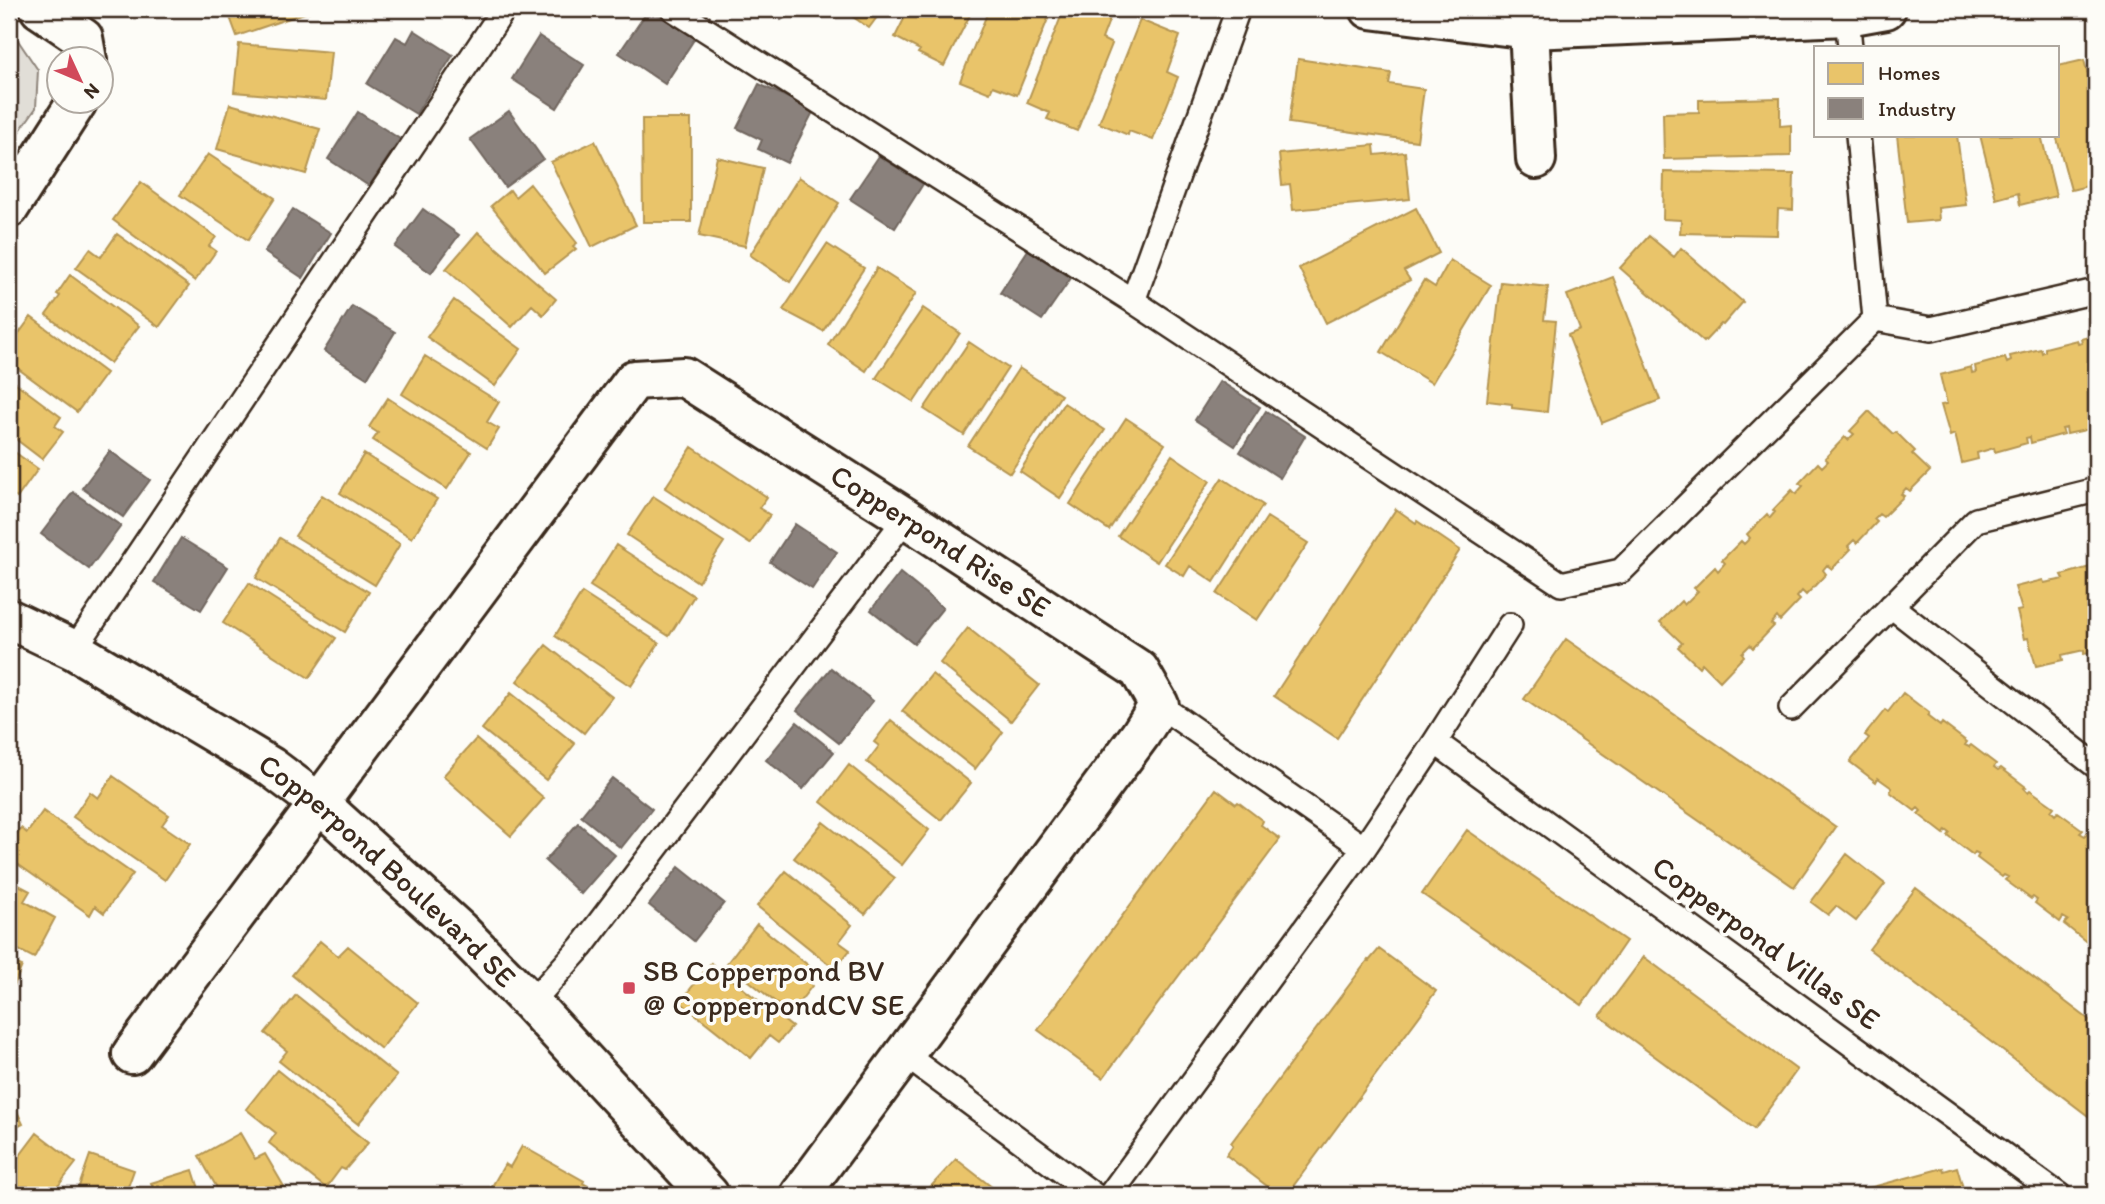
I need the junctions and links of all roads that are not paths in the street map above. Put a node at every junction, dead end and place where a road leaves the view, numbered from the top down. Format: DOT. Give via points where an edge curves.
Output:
graph roads {
  1 [pos="40,9"];
  2 [pos="504,9"];
  3 [pos="673,9"];
  4 [pos="1238,9"];
  5 [pos="1370,9"];
  6 [pos="1886,9"];
  7 [pos="1529,29"];
  8 [pos="1848,32"];
  9 [pos="84,46"];
  10 [pos="68,116"];
  11 [pos="1858,136"];
  12 [pos="1536,159"];
  13 [pos="9,208"];
  14 [pos="2096,291"];
  15 [pos="1133,301"];
  16 [pos="1875,319"];
  17 [pos="2096,490"];
  18 [pos="906,518"];
  19 [pos="1891,606"];
  20 [pos="9,619"];
  21 [pos="1510,625"];
  22 [pos="74,650"];
  23 [pos="1159,705"];
  24 [pos="1791,708"];
  25 [pos="1435,742"];
  26 [pos="2096,766"];
  27 [pos="318,803"];
  28 [pos="1364,848"];
  29 [pos="531,1003"];
  30 [pos="132,1054"];
  31 [pos="904,1054"];
  32 [pos="709,1195"];
  33 [pos="800,1195"];
  34 [pos="1094,1195"];
  35 [pos="1110,1195"];
  36 [pos="2059,1195"];
  1 -- 9 [label="street" via="83,38"];
  2 -- 22 [label="lane"];
  3 -- 15 [label="lane"];
  4 -- 15 [label="lane"];
  5 -- 7 [label="street"];
  6 -- 8 [label="street"];
  7 -- 8 [label="street"];
  7 -- 12 [label="street"];
  10 -- 13 [label="street"];
  11 -- 16 [label="lane"];
  14 -- 16 [label="lane" via="1931,330"];
  15 -- 16 [label="lane" via="1561,584 1621,571"];
  17 -- 19 [label="lane" via="1976,520"];
  18 -- 23 [label="street, Copperpond Rise SE" via="1139,670"];
  18 -- 27 [label="street, Copperpond Rise SE" via="684,377 634,380"];
  18 -- 29 [label="lane" via="581,947"];
  19 -- 24 [label="lane"];
  19 -- 26 [label="lane"];
  20 -- 22 [label="street, Copperpond Boulevard SE"];
  21 -- 25 [label="lane"];
  22 -- 27 [label="street, Copperpond Boulevard SE" via="271,767"];
  23 -- 28 [label="lane"];
  23 -- 31 [label="street"];
  25 -- 28 [label="lane"];
  25 -- 36 [label="lane, Copperpond Villas SE"];
  27 -- 29 [label="street, Copperpond Boulevard SE" via="459,930"];
  27 -- 30 [label="street, Copperpond Rise SE"];
  28 -- 35 [label="lane"];
  29 -- 32 [label="street, Copperpond Boulevard SE"];
  31 -- 33 [label="street"];
  31 -- 34 [label="lane"];
}
